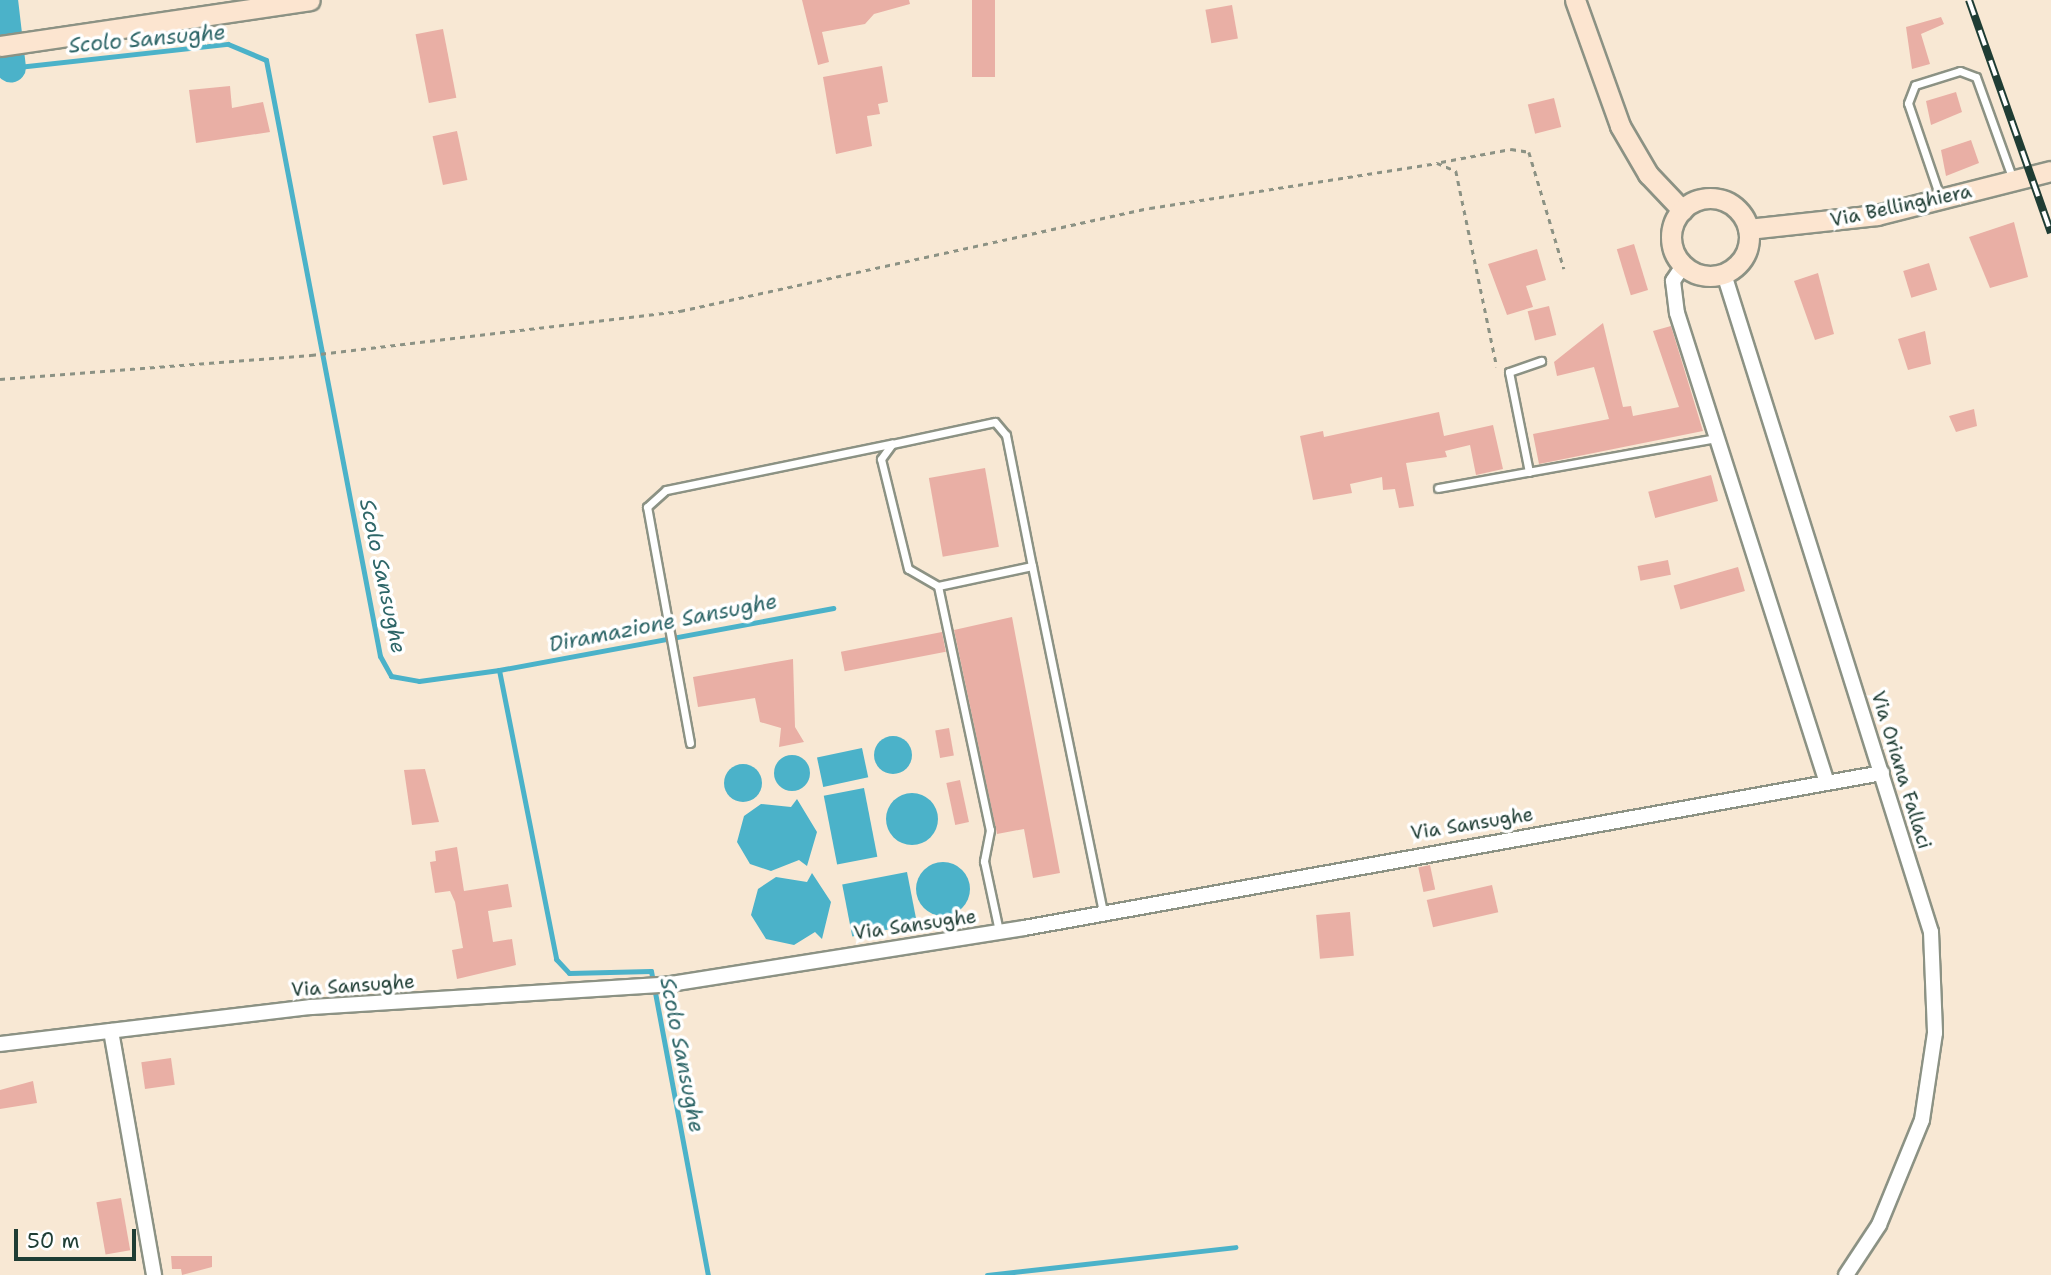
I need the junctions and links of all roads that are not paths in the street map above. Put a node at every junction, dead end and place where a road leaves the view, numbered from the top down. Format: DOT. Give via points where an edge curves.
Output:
graph roads {
  1 [pos="310,0"];
  2 [pos="1575,0"];
  3 [pos="0,46"];
  4 [pos="2051,171"];
  5 [pos="2013,181"];
  6 [pos="1941,199"];
  7 [pos="1682,210"];
  8 [pos="1748,229"];
  9 [pos="1683,266"];
  10 [pos="1724,274"];
  11 [pos="1541,360"];
  12 [pos="1716,438"];
  13 [pos="892,444"];
  14 [pos="1529,472"];
  15 [pos="1438,488"];
  16 [pos="1032,566"];
  17 [pos="938,586"];
  18 [pos="690,743"];
  19 [pos="1882,773"];
  20 [pos="1827,782"];
  21 [pos="1103,913"];
  22 [pos="999,932"];
  23 [pos="111,1031"];
  24 [pos="0,1044"];
  25 [pos="155,1275"];
  26 [pos="1846,1275"];
  1 -- 3 [label="street"];
  2 -- 7 [label="street" via="1620,126 1648,174"];
  4 -- 5 [label="street, Via Bellinghiera"];
  5 -- 6 [label="street, Via Bellinghiera"];
  5 -- 6 [label="lane" via="1976,77 1960,71 1915,85 1908,103"];
  6 -- 8 [label="street, Via Bellinghiera" via="1877,215"];
  7 -- 8 [label="street" via="1704,199 1721,200 1741,214"];
  7 -- 9 [label="street" via="1671,239"];
  8 -- 10 [label="street" via="1744,256"];
  9 -- 10 [label="street" via="1695,274"];
  9 -- 12 [label="street" via="1674,294"];
  10 -- 19 [label="street, Via Oriana Fallaci"];
  11 -- 14 [label="lane" via="1508,372"];
  12 -- 14 [label="lane"];
  12 -- 20 [label="street"];
  13 -- 16 [label="lane" via="995,422 1006,435"];
  13 -- 17 [label="lane" via="881,459 908,569"];
  13 -- 18 [label="lane" via="666,490 646,507"];
  14 -- 15 [label="lane"];
  16 -- 17 [label="lane"];
  16 -- 21 [label="lane"];
  17 -- 22 [label="lane" via="990,830 984,861"];
  19 -- 20 [label="street, Via Sansughe"];
  19 -- 26 [label="street, Via Oriana Fallaci" via="1931,932 1934,1033 1922,1120 1905,1169"];
  20 -- 21 [label="street, Via Sansughe"];
  21 -- 22 [label="street, Via Sansughe"];
  22 -- 23 [label="street, Via Sansughe" via="664,985 312,1007"];
  23 -- 24 [label="street, Via Sansughe"];
  23 -- 25 [label="street"];
}
